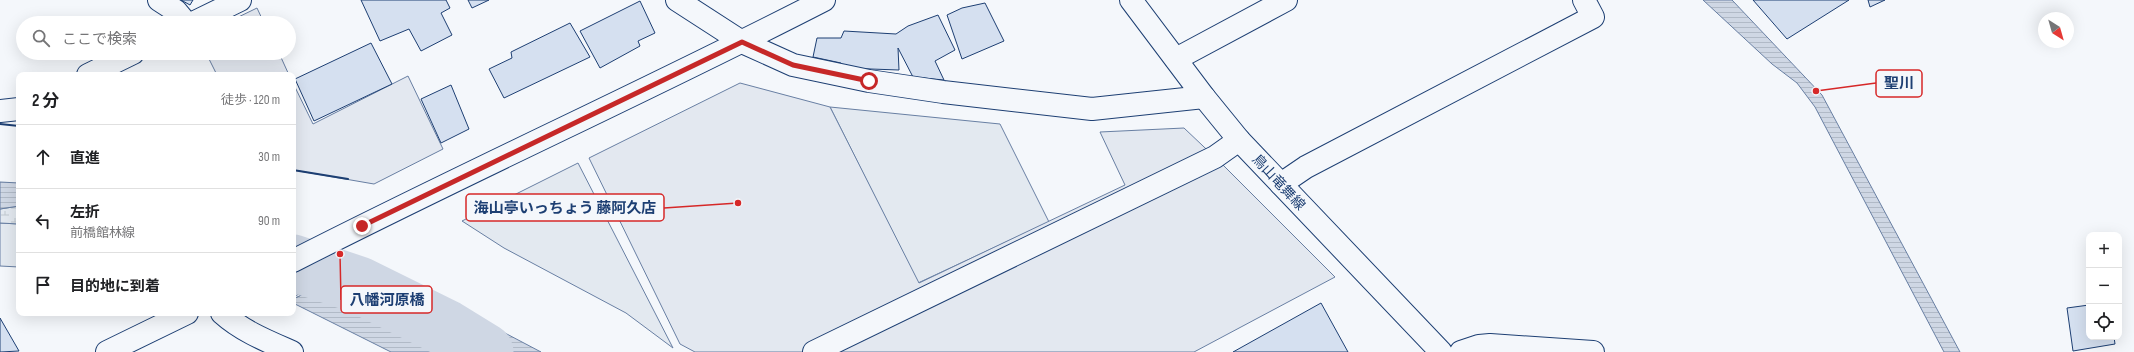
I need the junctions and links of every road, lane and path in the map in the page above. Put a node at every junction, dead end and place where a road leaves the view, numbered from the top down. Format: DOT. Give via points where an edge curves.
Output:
graph roads {
  1 [pos="159,0"];
  2 [pos="240,0"];
  3 [pos="677,0"];
  4 [pos="824,0"];
  5 [pos="1131,0"];
  6 [pos="1286,0"];
  7 [pos="1584,0"];
  8 [pos="180,16"];
  9 [pos="207,16"];
  10 [pos="742,42"];
  11 [pos="1176,59"];
  12 [pos="119,60"];
  13 [pos="94,72"];
  14 [pos="1204,97"];
  15 [pos="16,109"];
  16 [pos="0,111"];
  17 [pos="1240,140"];
  18 [pos="1281,184"];
  19 [pos="296,259"];
  20 [pos="181,316"];
  21 [pos="225,316"];
  22 [pos="107,352"];
  23 [pos="292,352"];
  24 [pos="814,352"];
  25 [pos="1441,352"];
  26 [pos="1461,352"];
  27 [pos="1593,352"];
  1 -- 8 [label="main road"];
  2 -- 9 [label="main road"];
  3 -- 10 [label="main road"];
  4 -- 10 [label="main road"];
  5 -- 11 [label="main road, 鳥山竜舞線"];
  6 -- 11 [label="main road"];
  7 -- 18 [label="main road" via="1593,17 1306,167"];
  10 -- 14 [label="main road" via="793,65 869,81 943,92 1092,109"];
  10 -- 19 [label="main road"];
  11 -- 14 [label="main road, 鳥山竜舞線"];
  12 -- 13 [label="main road"];
  14 -- 17 [label="main road, 鳥山竜舞線"];
  15 -- 16 [label="main road"];
  17 -- 18 [label="main road, 鳥山竜舞線"];
  17 -- 24 [label="main road" via="1215,157"];
  18 -- 25 [label="main road, 鳥山竜舞線"];
  20 -- 22 [label="main road"];
  21 -- 23 [label="main road" via="257,336"];
  26 -- 27 [label="main road" via="1490,345"];
}
